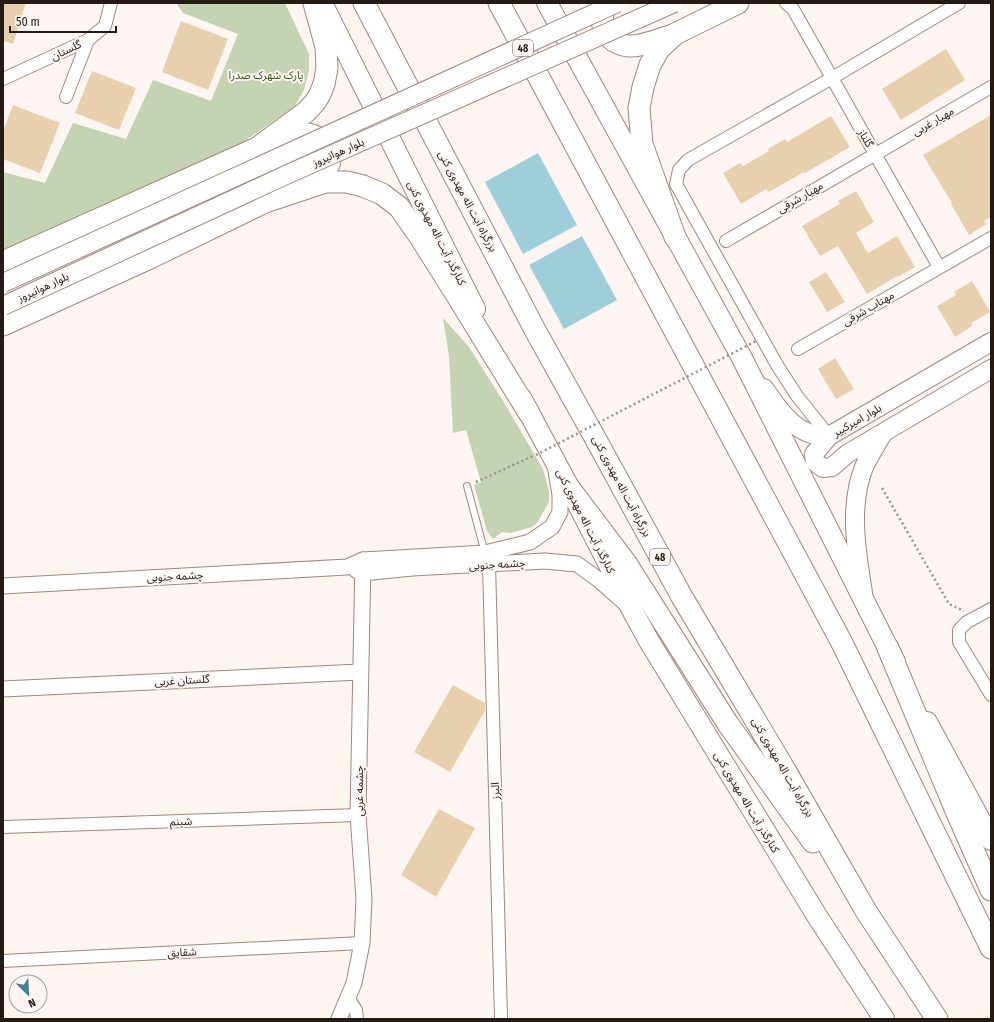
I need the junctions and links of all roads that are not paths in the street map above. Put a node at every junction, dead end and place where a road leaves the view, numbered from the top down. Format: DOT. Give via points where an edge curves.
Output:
graph roads {
  1 [pos="111,3"];
  2 [pos="314,3"];
  3 [pos="322,3"];
  4 [pos="364,3"];
  5 [pos="499,3"];
  6 [pos="546,3"];
  7 [pos="609,3"];
  8 [pos="617,3"];
  9 [pos="674,3"];
  10 [pos="738,3"];
  11 [pos="959,3"];
  12 [pos="791,5"];
  13 [pos="674,34"];
  14 [pos="88,40"];
  15 [pos="832,78"];
  16 [pos="3,79"];
  17 [pos="991,87"];
  18 [pos="66,97"];
  19 [pos="257,148"];
  20 [pos="875,154"];
  21 [pos="265,202"];
  22 [pos="675,238"];
  23 [pos="991,238"];
  24 [pos="726,241"];
  25 [pos="3,262"];
  26 [pos="939,268"];
  27 [pos="3,283"];
  28 [pos="3,306"];
  29 [pos="3,325"];
  30 [pos="991,342"];
  31 [pos="798,349"];
  32 [pos="742,358"];
  33 [pos="991,369"];
  34 [pos="529,413"];
  35 [pos="884,431"];
  36 [pos="829,436"];
  37 [pos="544,456"];
  38 [pos="467,486"];
  39 [pos="570,489"];
  40 [pos="487,558"];
  41 [pos="363,567"];
  42 [pos="3,586"];
  43 [pos="864,600"];
  44 [pos="991,609"];
  45 [pos="632,610"];
  46 [pos="888,648"];
  47 [pos="360,672"];
  48 [pos="3,689"];
  49 [pos="991,695"];
  50 [pos="358,815"];
  51 [pos="3,827"];
  52 [pos="991,840"];
  53 [pos="991,890"];
  54 [pos="866,911"];
  55 [pos="362,943"];
  56 [pos="991,948"];
  57 [pos="3,961"];
  58 [pos="348,998"];
  59 [pos="339,1019"];
  60 [pos="357,1019"];
  61 [pos="501,1019"];
  62 [pos="884,1019"];
  63 [pos="936,1019"];
  1 -- 14 [label="street, گلستان" via="105,26"];
  2 -- 19 [label="highway" via="326,47 324,84 316,101 306,112"];
  3 -- 34 [label="main road, کنارگذر آیت اله مهدوی کنی"];
  4 -- 54 [label="highway, بزرگراه آیت اله مهدوی کنی / 48" via="535,330 682,597"];
  5 -- 56 [label="highway, 48" via="842,644"];
  6 -- 22 [label="main road"];
  7 -- 13 [label="highway" via="602,19 605,33 613,40 628,46 646,44"];
  8 -- 27 [label="main road, بلوار هوانیروز, bridge"];
  9 -- 28 [label="main road, بلوار هوانیروز, bridge" via="286,175"];
  10 -- 13 [label="highway"];
  11 -- 15 [label="street"];
  12 -- 15 [label="street, گلناز"];
  13 -- 22 [label="highway" via="659,49 650,65 642,87 639,108 642,144"];
  14 -- 16 [label="street, گلستان"];
  14 -- 18 [label="street"];
  15 -- 20 [label="street, گلناز"];
  15 -- 36 [label="street" via="688,160 679,170 676,184 777,365 797,396"];
  17 -- 20 [label="street, مهیار غربی"];
  19 -- 21 [label="highway" via="294,135 308,134 324,142 331,160 320,174"];
  19 -- 25 [label="highway"];
  20 -- 24 [label="street, مهیار شرقی"];
  20 -- 26 [label="street, گلناز"];
  21 -- 29 [label="highway"];
  21 -- 34 [label="highway" via="325,182 347,182 382,194 399,207"];
  22 -- 32 [label="main road"];
  23 -- 26 [label="street, مهتاب شرقی"];
  26 -- 31 [label="street, مهتاب شرقی"];
  30 -- 36 [label="main road, بلوار امیرکبیر"];
  32 -- 36 [label="main road, بلوار امیرکبیر" via="776,405 795,426 818,436"];
  32 -- 43 [label="main road"];
  33 -- 35 [label="main road"];
  34 -- 37 [label="main road, کنارگذر آیت اله مهدوی کنی"];
  35 -- 36 [label="main road" via="847,454 832,467 823,468 815,462 814,454"];
  35 -- 43 [label="main road" via="864,468 856,500 857,550"];
  37 -- 39 [label="main road, کنارگذر آیت اله مهدوی کنی"];
  37 -- 40 [label="street, چشمه جنوبی" via="560,495 560,512 552,527 530,542"];
  38 -- 40 [label="lane"];
  39 -- 45 [label="main road, کنارگذر آیت اله مهدوی کنی"];
  39 -- 54 [label="highway" via="626,563 728,724"];
  40 -- 41 [label="street, چشمه جنوبی"];
  40 -- 45 [label="street, چشمه جنوبی" via="577,564"];
  40 -- 61 [label="street, البرز"];
  41 -- 42 [label="street, چشمه جنوبی"];
  41 -- 47 [label="street, چشمه غربی"];
  43 -- 46 [label="main road"];
  44 -- 49 [label="street" via="967,622 959,630 958,642"];
  45 -- 62 [label="main road, کنارگذر آیت اله مهدوی کنی" via="817,916"];
  46 -- 52 [label="main road"];
  46 -- 53 [label="highway"];
  47 -- 48 [label="street, گلستان غربی"];
  47 -- 50 [label="street, چشمه غربی"];
  50 -- 51 [label="street, شبنم"];
  50 -- 55 [label="street, چشمه غربی" via="364,899"];
  54 -- 63 [label="highway, بزرگراه آیت اله مهدوی کنی / 48"];
  55 -- 57 [label="street, شقایق"];
  55 -- 58 [label="street, چشمه غربی" via="354,983"];
  58 -- 59 [label="street, چشمه غربی"];
  58 -- 60 [label="street" via="356,1010"];
}
